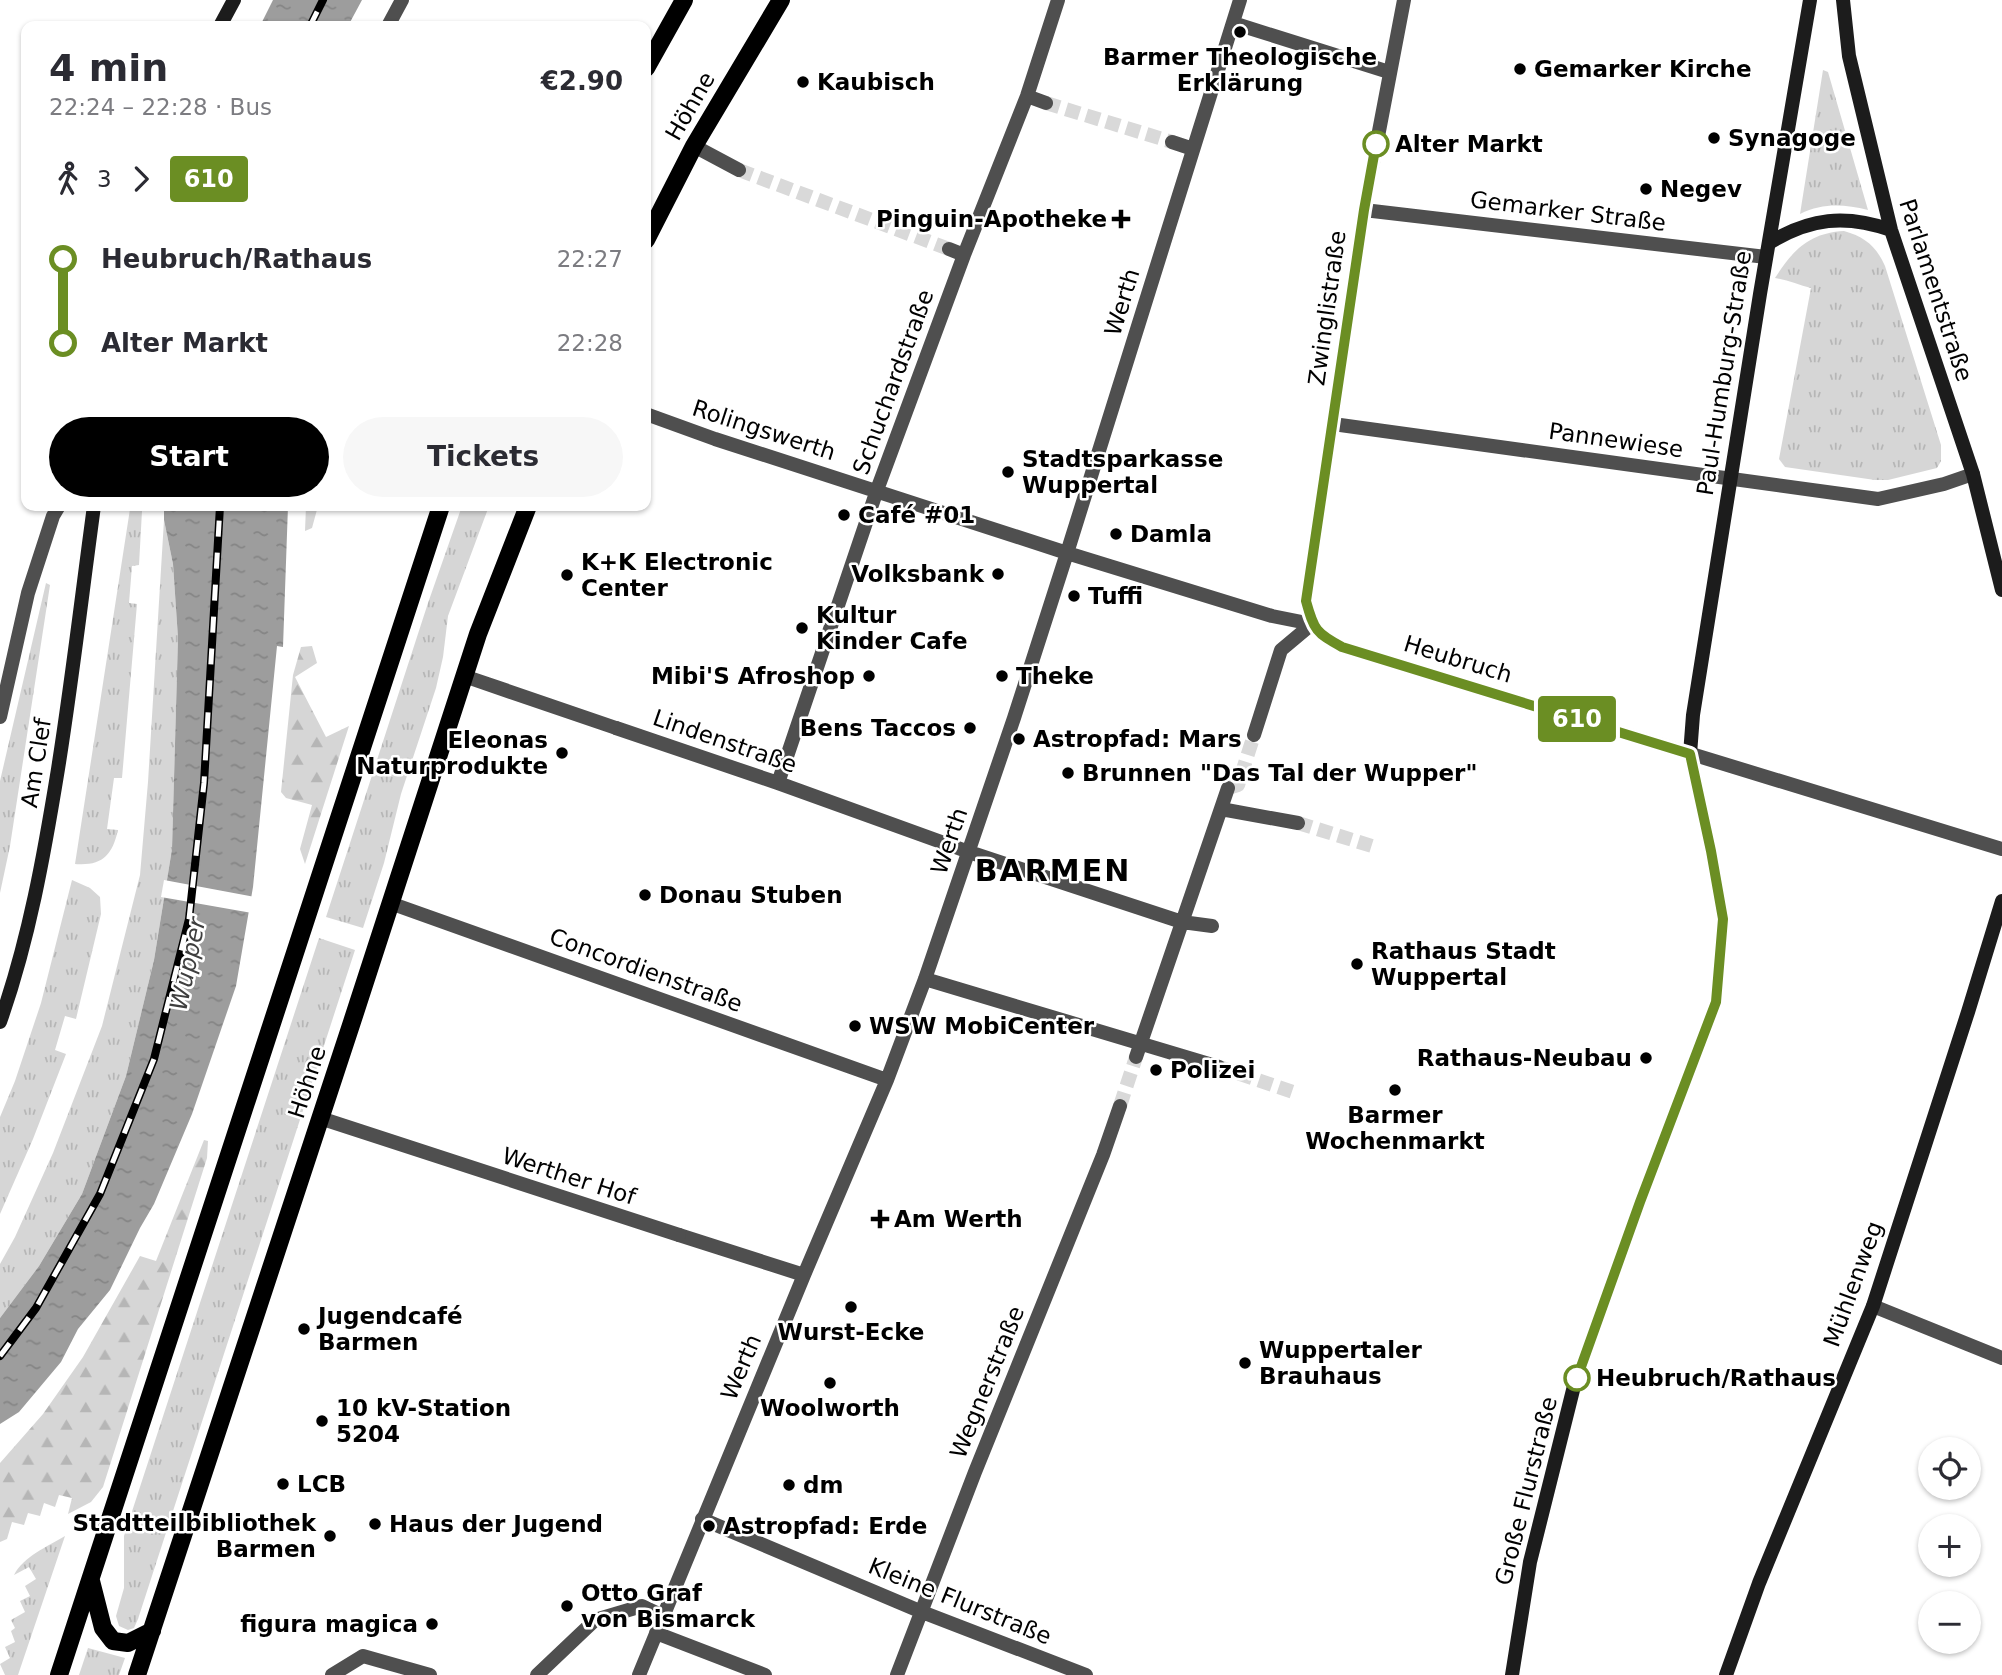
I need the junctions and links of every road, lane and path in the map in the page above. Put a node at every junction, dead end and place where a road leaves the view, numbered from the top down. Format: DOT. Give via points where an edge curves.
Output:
graph roads {
  1 [pos="234,0"];
  2 [pos="401,0"];
  3 [pos="684,0"];
  4 [pos="781,0"];
  5 [pos="1058,0"];
  6 [pos="1240,0"];
  7 [pos="1404,0"];
  8 [pos="1810,0"];
  9 [pos="1843,0"];
  10 [pos="223,21"];
  11 [pos="390,21"];
  12 [pos="1233,23"];
  13 [pos="651,59"];
  14 [pos="1389,72"];
  15 [pos="1027,96"];
  16 [pos="1046,103"];
  17 [pos="1172,142"];
  18 [pos="694,146"];
  19 [pos="1193,149"];
  20 [pos="738,170"];
  21 [pos="1364,210"];
  22 [pos="651,230"];
  23 [pos="1891,230"];
  24 [pos="949,249"];
  25 [pos="1767,250"];
  26 [pos="964,255"];
  27 [pos="651,416"];
  28 [pos="1334,424"];
  29 [pos="1973,474"];
  30 [pos="1730,478"];
  31 [pos="877,490"];
  32 [pos="56,511"];
  33 [pos="93,511"];
  34 [pos="439,511"];
  35 [pos="526,511"];
  36 [pos="1068,553"];
  37 [pos="2002,590"];
  38 [pos="1312,624"];
  39 [pos="464,676"];
  40 [pos="0,718"];
  41 [pos="1254,735"];
  42 [pos="1690,754"];
  43 [pos="778,783"];
  44 [pos="1228,788"];
  45 [pos="1221,810"];
  46 [pos="1298,823"];
  47 [pos="2002,849"];
  48 [pos="1711,851"];
  49 [pos="969,852"];
  50 [pos="2002,901"];
  51 [pos="390,903"];
  52 [pos="1182,922"];
  53 [pos="1212,926"];
  54 [pos="925,979"];
  55 [pos="0,1022"];
  56 [pos="1136,1057"];
  57 [pos="1219,1067"];
  58 [pos="887,1080"];
  59 [pos="1120,1106"];
  60 [pos="320,1118"];
  61 [pos="1640,1202"];
  62 [pos="804,1275"];
  63 [pos="1873,1307"];
  64 [pos="2002,1358"];
  65 [pos="702,1519"];
  66 [pos="91,1581"];
  67 [pos="922,1612"];
  68 [pos="663,1616"];
  69 [pos="152,1631"];
  70 [pos="656,1633"];
  71 [pos="59,1675"];
  72 [pos="137,1675"];
  73 [pos="332,1675"];
  74 [pos="430,1675"];
  75 [pos="537,1675"];
  76 [pos="639,1675"];
  77 [pos="765,1675"];
  78 [pos="897,1675"];
  79 [pos="1086,1675"];
  80 [pos="1512,1675"];
  81 [pos="1726,1675"];
  1 -- 10 [label="main road"];
  2 -- 11 [label="street"];
  3 -- 13 [label="main road"];
  4 -- 18 [label="main road, Höhne"];
  5 -- 15 [label="street, Schuchardstraße"];
  6 -- 12 [label="street, Werth"];
  7 -- 14 [label="street, Zwinglistraße"];
  8 -- 25 [label="main road, Paul-Humburg-Straße"];
  9 -- 23 [label="main road, Parlamentstraße" via="1849,56"];
  12 -- 14 [label="street"];
  12 -- 19 [label="street, Werth"];
  14 -- 21 [label="street, Zwinglistraße"];
  15 -- 16 [label="street"];
  15 -- 26 [label="street, Schuchardstraße"];
  17 -- 19 [label="street"];
  18 -- 20 [label="street"];
  18 -- 22 [label="main road, Höhne"];
  19 -- 36 [label="street, Werth"];
  21 -- 25 [label="street, Gemarker Straße"];
  21 -- 28 [label="street, Zwinglistraße"];
  23 -- 25 [label="main road" via="1833,220 1798,227"];
  23 -- 29 [label="main road, Parlamentstraße"];
  24 -- 26 [label="street"];
  25 -- 30 [label="main road, Paul-Humburg-Straße"];
  26 -- 31 [label="street, Schuchardstraße"];
  27 -- 31 [label="street, Rolingswerth"];
  28 -- 30 [label="street, Pannewiese"];
  28 -- 38 [label="street, Zwinglistraße" via="1306,601"];
  29 -- 30 [label="street, Pannewiese" via="1878,499"];
  29 -- 37 [label="main road, Parlamentstraße"];
  30 -- 42 [label="main road, Paul-Humburg-Straße"];
  31 -- 36 [label="street, Rolingswerth"];
  31 -- 43 [label="street, Schuchardstraße"];
  32 -- 40 [label="street, Am Clef" via="28,593"];
  33 -- 55 [label="main road, Am Clef" via="46,846 29,925"];
  34 -- 66 [label="main road"];
  35 -- 39 [label="main road, Höhne"];
  36 -- 38 [label="street, Heubruch"];
  36 -- 49 [label="street, Werth"];
  38 -- 41 [label="street" via="1281,650"];
  38 -- 42 [label="street, Heubruch" via="1321,636 1342,647"];
  39 -- 43 [label="street, Lindenstraße"];
  39 -- 51 [label="main road, Höhne"];
  42 -- 47 [label="street, Heubruch"];
  42 -- 48 [label="main road"];
  43 -- 49 [label="street, Lindenstraße"];
  44 -- 45 [label="street"];
  45 -- 46 [label="street"];
  45 -- 52 [label="street"];
  49 -- 52 [label="street, Lindenstraße"];
  49 -- 54 [label="street, Werth"];
  50 -- 63 [label="main road, Mühlenweg"];
  51 -- 58 [label="street, Concordienstraße"];
  51 -- 60 [label="main road, Höhne"];
  52 -- 53 [label="street, Lindenstraße"];
  52 -- 56 [label="street"];
  54 -- 57 [label="street"];
  54 -- 58 [label="street, Werth"];
  58 -- 62 [label="street, Werth"];
  59 -- 67 [label="street, Wegnerstraße"];
  60 -- 62 [label="street, Werther Hof"];
  60 -- 69 [label="main road, Höhne"];
  61 -- 80 [label="main road, Große Flurstraße" via="1574,1386 1530,1562"];
  62 -- 65 [label="street, Werth"];
  63 -- 64 [label="street"];
  63 -- 81 [label="main road, Mühlenweg"];
  65 -- 67 [label="street, Kleine Flurstraße"];
  65 -- 68 [label="street, Werth"];
  66 -- 69 [label="main road" via="103,1629 113,1641 128,1643"];
  66 -- 71 [label="main road"];
  67 -- 78 [label="street, Wegnerstraße"];
  67 -- 79 [label="street, Kleine Flurstraße"];
  68 -- 70 [label="street, Werth"];
  68 -- 75 [label="street" via="642,1606 595,1620"];
  69 -- 72 [label="main road, Höhne"];
  70 -- 76 [label="street, Werth"];
  70 -- 77 [label="street"];
  73 -- 74 [label="street" via="363,1656"];
}
